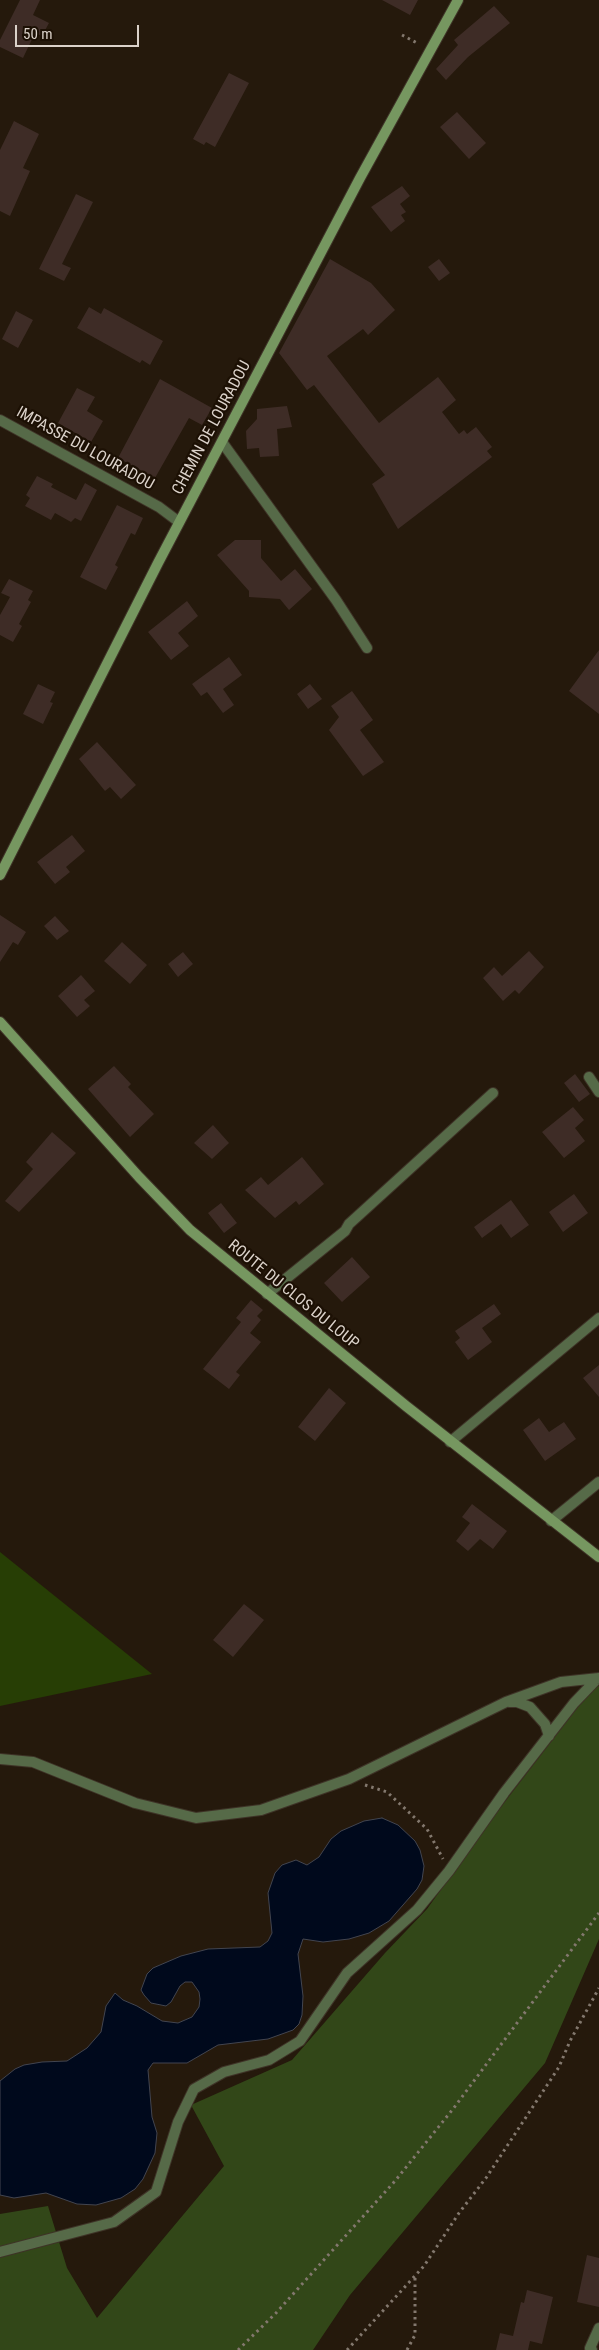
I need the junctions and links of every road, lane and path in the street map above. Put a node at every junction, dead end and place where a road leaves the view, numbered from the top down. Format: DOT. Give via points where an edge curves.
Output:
graph roads {
  1 [pos="458,0"];
  2 [pos="402,35"];
  3 [pos="431,49"];
  4 [pos="0,420"];
  5 [pos="222,442"];
  6 [pos="179,522"];
  7 [pos="366,648"];
  8 [pos="0,875"];
  9 [pos="0,1022"];
  10 [pos="589,1077"];
  11 [pos="599,1092"];
  12 [pos="493,1093"];
  13 [pos="267,1294"];
  14 [pos="599,1318"];
  15 [pos="450,1442"];
  16 [pos="599,1482"];
  17 [pos="552,1521"];
  18 [pos="599,1557"];
  19 [pos="598,1678"];
  20 [pos="506,1702"];
  21 [pos="549,1736"];
  22 [pos="0,1759"];
  23 [pos="349,1779"];
  24 [pos="449,1870"];
  25 [pos="599,1913"];
  26 [pos="599,1988"];
  27 [pos="0,2252"];
  28 [pos="415,2276"];
  29 [pos="599,2328"];
  30 [pos="588,2349"];
  31 [pos="238,2350"];
  32 [pos="347,2350"];
  33 [pos="407,2350"];
  1 -- 3 [label="street, CHEMIN DE LOURADOU"];
  2 -- 3 [label="path"];
  3 -- 5 [label="street, CHEMIN DE LOURADOU"];
  4 -- 6 [label="street, IMPASSE DU LOURADOU" via="159,507"];
  5 -- 6 [label="street, CHEMIN DE LOURADOU"];
  5 -- 7 [label="street" via="336,600"];
  6 -- 8 [label="street, CHEMIN DE LOURADOU"];
  9 -- 13 [label="street, ROUTE DU CLOS DU LOUP" via="190,1230"];
  10 -- 11 [label="street"];
  12 -- 13 [label="street" via="345,1231"];
  13 -- 15 [label="street, ROUTE DU CLOS DU LOUP"];
  14 -- 15 [label="street"];
  15 -- 17 [label="street, ROUTE DU CLOS DU LOUP"];
  16 -- 17 [label="street"];
  17 -- 18 [label="street, ROUTE DU CLOS DU LOUP"];
  19 -- 20 [label="street" via="561,1682"];
  19 -- 21 [label="street"];
  20 -- 21 [label="street" via="530,1707 545,1724"];
  20 -- 23 [label="street"];
  21 -- 24 [label="street"];
  22 -- 23 [label="street" via="33,1762 135,1803 196,1818 261,1810"];
  23 -- 24 [label="path" via="387,1792 427,1829"];
  24 -- 27 [label="street" via="416,1910 346,1973 300,2041 269,2060 224,2072 194,2089 178,2122 156,2192 114,2222"];
  25 -- 31 [label="path" via="453,2109 395,2181 276,2313"];
  26 -- 28 [label="path" via="542,2096"];
  28 -- 32 [label="path"];
  28 -- 33 [label="path" via="415,2335"];
  29 -- 30 [label="street"];
}
